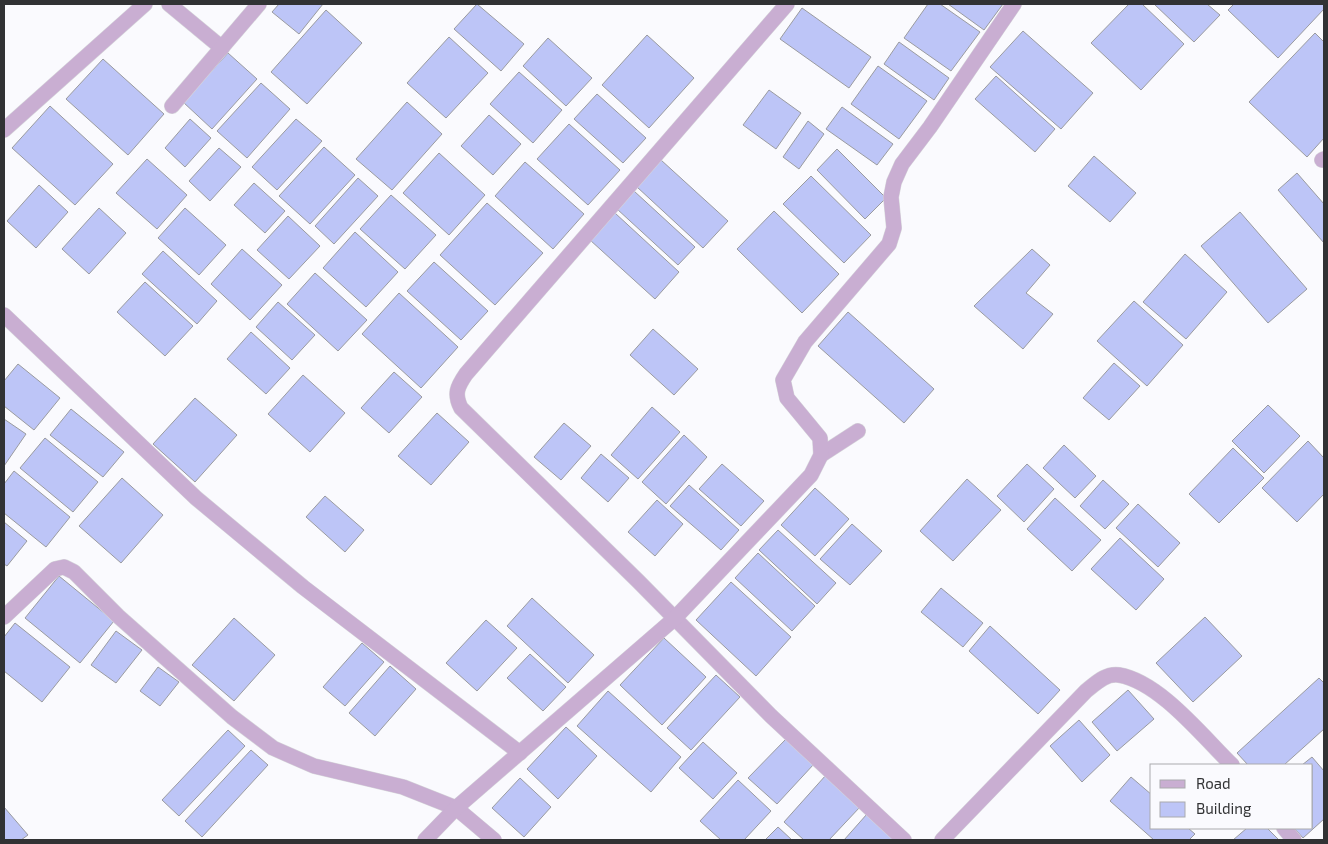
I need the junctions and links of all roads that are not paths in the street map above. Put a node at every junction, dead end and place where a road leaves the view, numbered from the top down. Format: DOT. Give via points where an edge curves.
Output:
graph roads {
  1 [pos="145,4"];
  2 [pos="169,4"];
  3 [pos="259,4"];
  4 [pos="787,4"];
  5 [pos="1014,4"];
  6 [pos="222,48"];
  7 [pos="172,106"];
  8 [pos="4,130"];
  9 [pos="4,315"];
  10 [pos="858,431"];
  11 [pos="822,456"];
  12 [pos="4,617"];
  13 [pos="674,619"];
  14 [pos="520,753"];
  15 [pos="1231,764"];
  16 [pos="456,808"];
  17 [pos="1285,829"];
  18 [pos="425,840"];
  19 [pos="494,840"];
  20 [pos="904,840"];
  21 [pos="942,840"];
  22 [pos="1294,840"];
  1 -- 8 [label="street"];
  2 -- 6 [label="street"];
  3 -- 6 [label="street"];
  4 -- 13 [label="street" via="466,374 456,396 461,408"];
  5 -- 11 [label="street" via="902,164 891,197 894,228 889,244 805,342 783,380 787,398 820,438"];
  6 -- 7 [label="street"];
  9 -- 14 [label="street" via="196,498 303,587"];
  10 -- 11 [label="street"];
  11 -- 13 [label="street" via="811,475"];
  12 -- 16 [label="street" via="55,570 64,567 74,572 232,718 273,748 314,766 404,787"];
  13 -- 14 [label="street"];
  13 -- 20 [label="street" via="771,716"];
  14 -- 16 [label="street"];
  15 -- 21 [label="street" via="1165,700 1142,683 1118,675 1103,678 1086,691"];
  16 -- 18 [label="street"];
  16 -- 19 [label="street"];
  17 -- 22 [label="street"];
}
